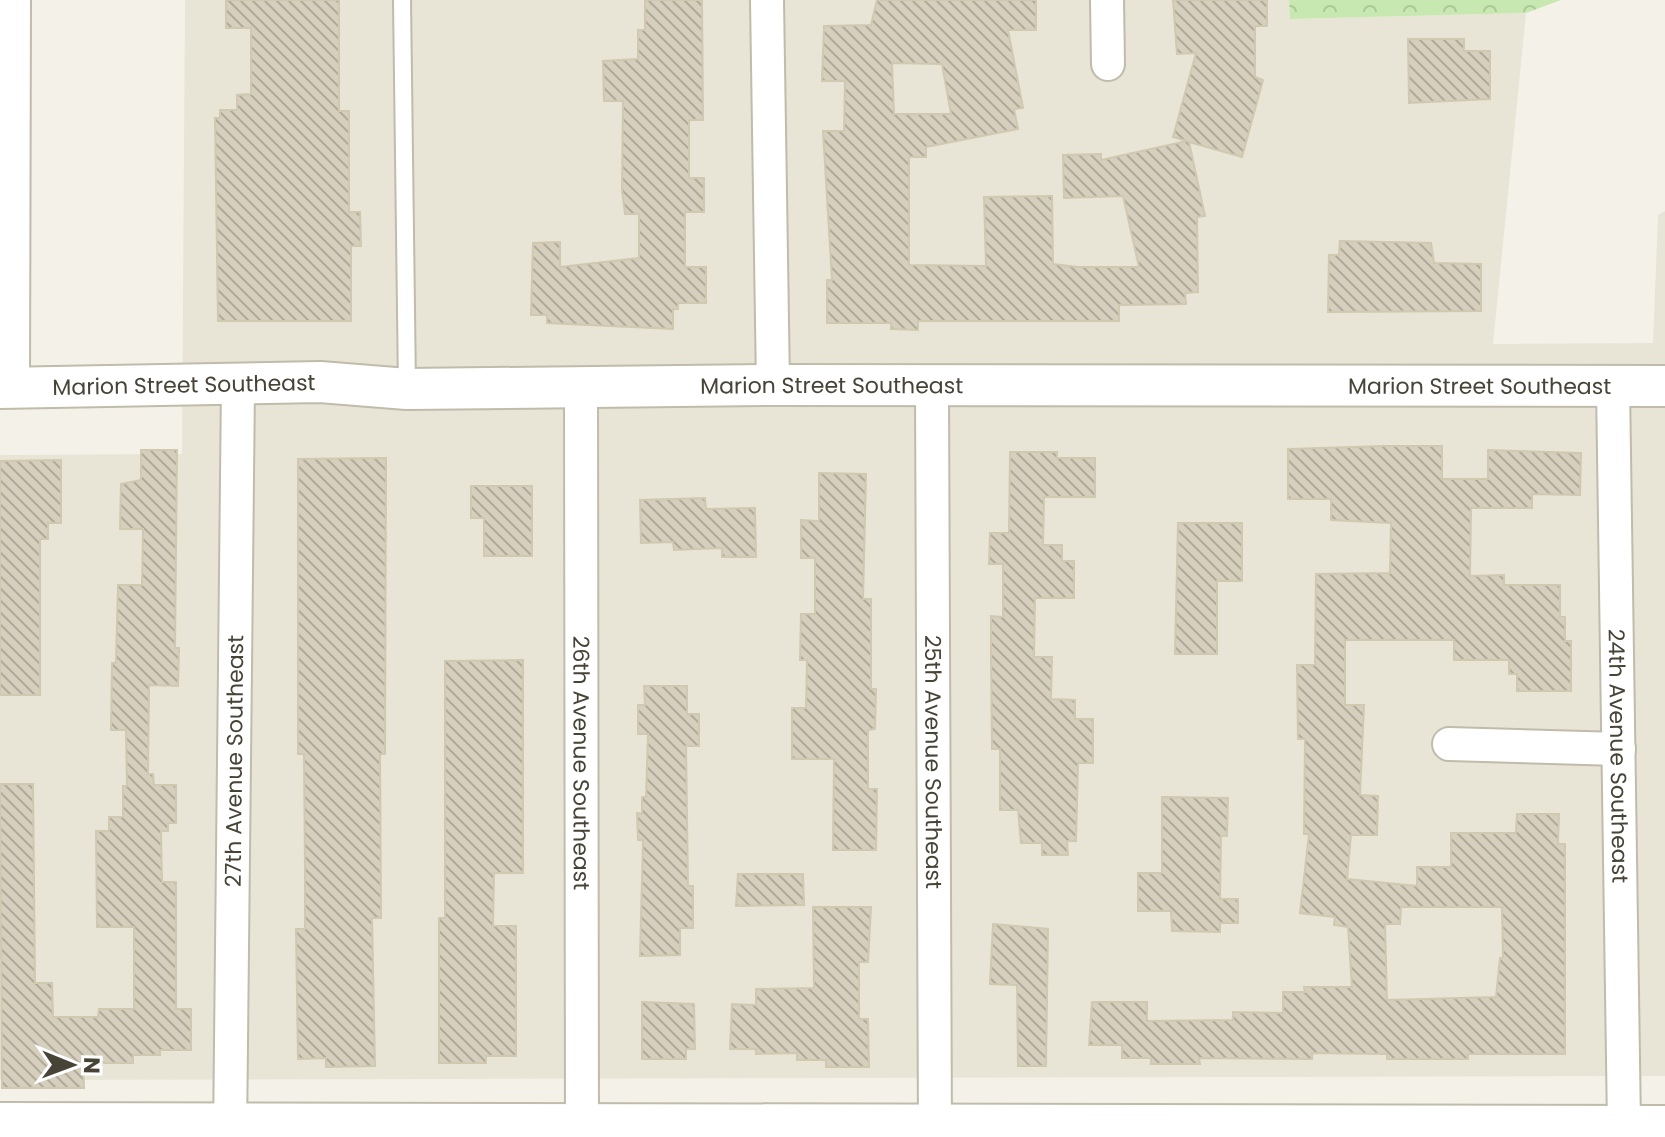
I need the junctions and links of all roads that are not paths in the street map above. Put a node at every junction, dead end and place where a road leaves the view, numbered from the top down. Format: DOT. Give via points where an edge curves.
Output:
graph roads {
  1 [pos="14,0"];
  2 [pos="402,0"];
  3 [pos="767,0"];
  4 [pos="1107,0"];
  5 [pos="1108,64"];
  6 [pos="238,384"];
  7 [pos="773,385"];
  8 [pos="1613,386"];
  9 [pos="1665,386"];
  10 [pos="7,388"];
  11 [pos="932,388"];
  12 [pos="407,389"];
  13 [pos="581,389"];
  14 [pos="1449,744"];
  15 [pos="1619,749"];
  16 [pos="0,1123"];
  17 [pos="1624,1126"];
  18 [pos="1665,1126"];
  19 [pos="230,1130"];
  20 [pos="372,1130"];
  21 [pos="485,1130"];
  22 [pos="582,1131"];
  23 [pos="935,1132"];
  1 -- 10 [label="street"];
  2 -- 12 [label="lane"];
  3 -- 7 [label="street"];
  4 -- 5 [label="street"];
  6 -- 10 [label="street, Marion Street Southeast"];
  6 -- 12 [label="street, Marion Street Southeast" via="320,382"];
  6 -- 19 [label="street, 27th Avenue Southeast"];
  7 -- 11 [label="street, Marion Street Southeast"];
  7 -- 13 [label="street, Marion Street Southeast"];
  8 -- 9 [label="street, Marion Street Southeast"];
  8 -- 11 [label="street, Marion Street Southeast"];
  8 -- 15 [label="street, 24th Avenue Southeast"];
  11 -- 23 [label="street, 25th Avenue Southeast"];
  12 -- 13 [label="street, Marion Street Southeast"];
  13 -- 22 [label="street, 26th Avenue Southeast"];
  14 -- 15 [label="street"];
  15 -- 17 [label="street, 24th Avenue Southeast"];
  16 -- 19 [label="street"];
  17 -- 18 [label="street"];
  17 -- 23 [label="street"];
  19 -- 20 [label="street"];
  20 -- 21 [label="street"];
  21 -- 22 [label="street"];
  22 -- 23 [label="street"];
}
